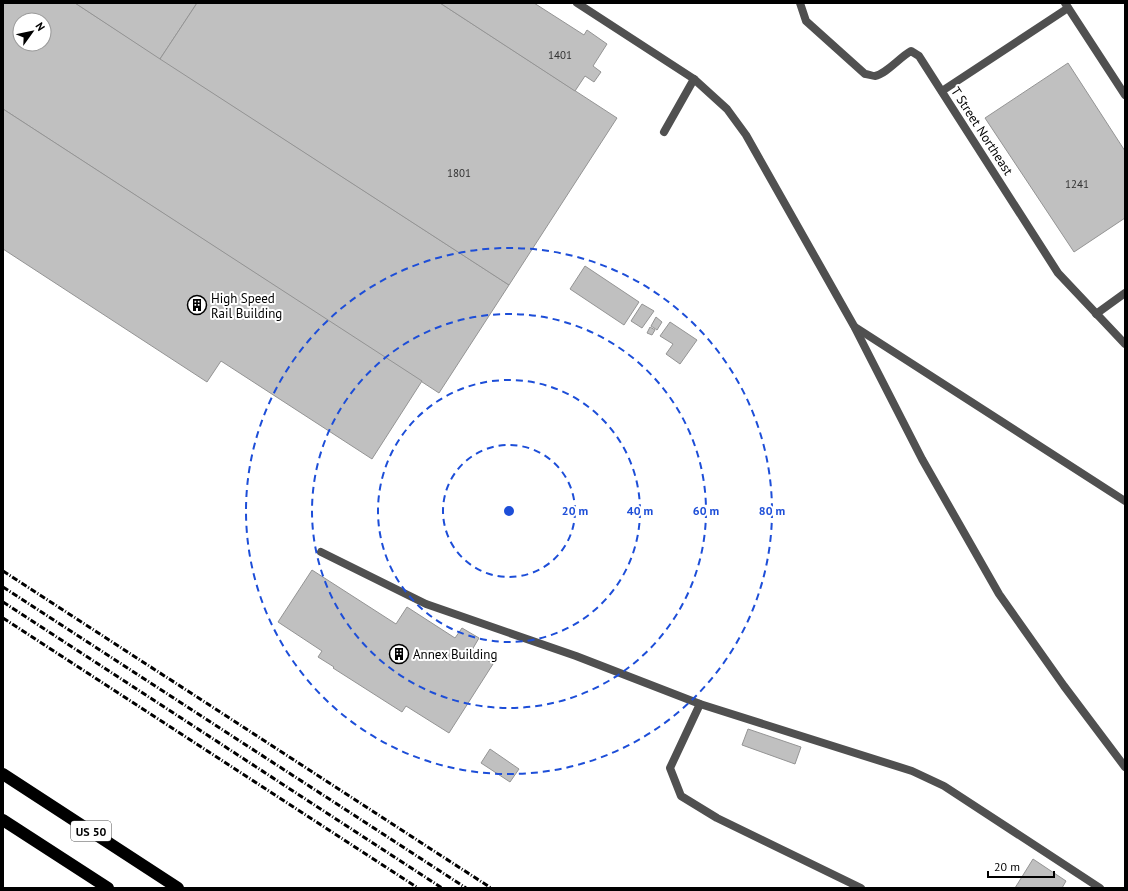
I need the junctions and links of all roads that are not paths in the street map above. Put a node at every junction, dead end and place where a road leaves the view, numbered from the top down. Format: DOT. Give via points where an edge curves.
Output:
graph roads {
  1 [pos="577,3"];
  2 [pos="800,3"];
  3 [pos="1067,6"];
  4 [pos="694,79"];
  5 [pos="942,91"];
  6 [pos="1125,95"];
  7 [pos="664,132"];
  8 [pos="1125,293"];
  9 [pos="1096,314"];
  10 [pos="854,326"];
  11 [pos="1125,344"];
  12 [pos="1125,501"];
  13 [pos="321,552"];
  14 [pos="700,704"];
  15 [pos="1125,767"];
  16 [pos="3,774"];
  17 [pos="3,820"];
  18 [pos="108,888"];
  19 [pos="178,888"];
  20 [pos="861,888"];
  21 [pos="1100,888"];
  1 -- 4 [label="lane"];
  2 -- 5 [label="lane, T Street Northeast" via="806,21 865,74 874,76 883,72 910,51 919,56"];
  3 -- 5 [label="lane"];
  3 -- 6 [label="lane"];
  4 -- 7 [label="lane"];
  4 -- 10 [label="lane" via="727,109 746,135"];
  5 -- 9 [label="lane, T Street Northeast" via="1058,273"];
  8 -- 9 [label="lane"];
  9 -- 11 [label="lane, T Street Northeast"];
  10 -- 12 [label="lane"];
  10 -- 15 [label="lane" via="922,459 999,594"];
  13 -- 14 [label="lane" via="426,604 576,656"];
  14 -- 20 [label="lane" via="670,768 681,796 717,818"];
  14 -- 21 [label="lane" via="912,771 944,786"];
  16 -- 19 [label="highway, US 50"];
  17 -- 18 [label="highway, US 50"];
}
